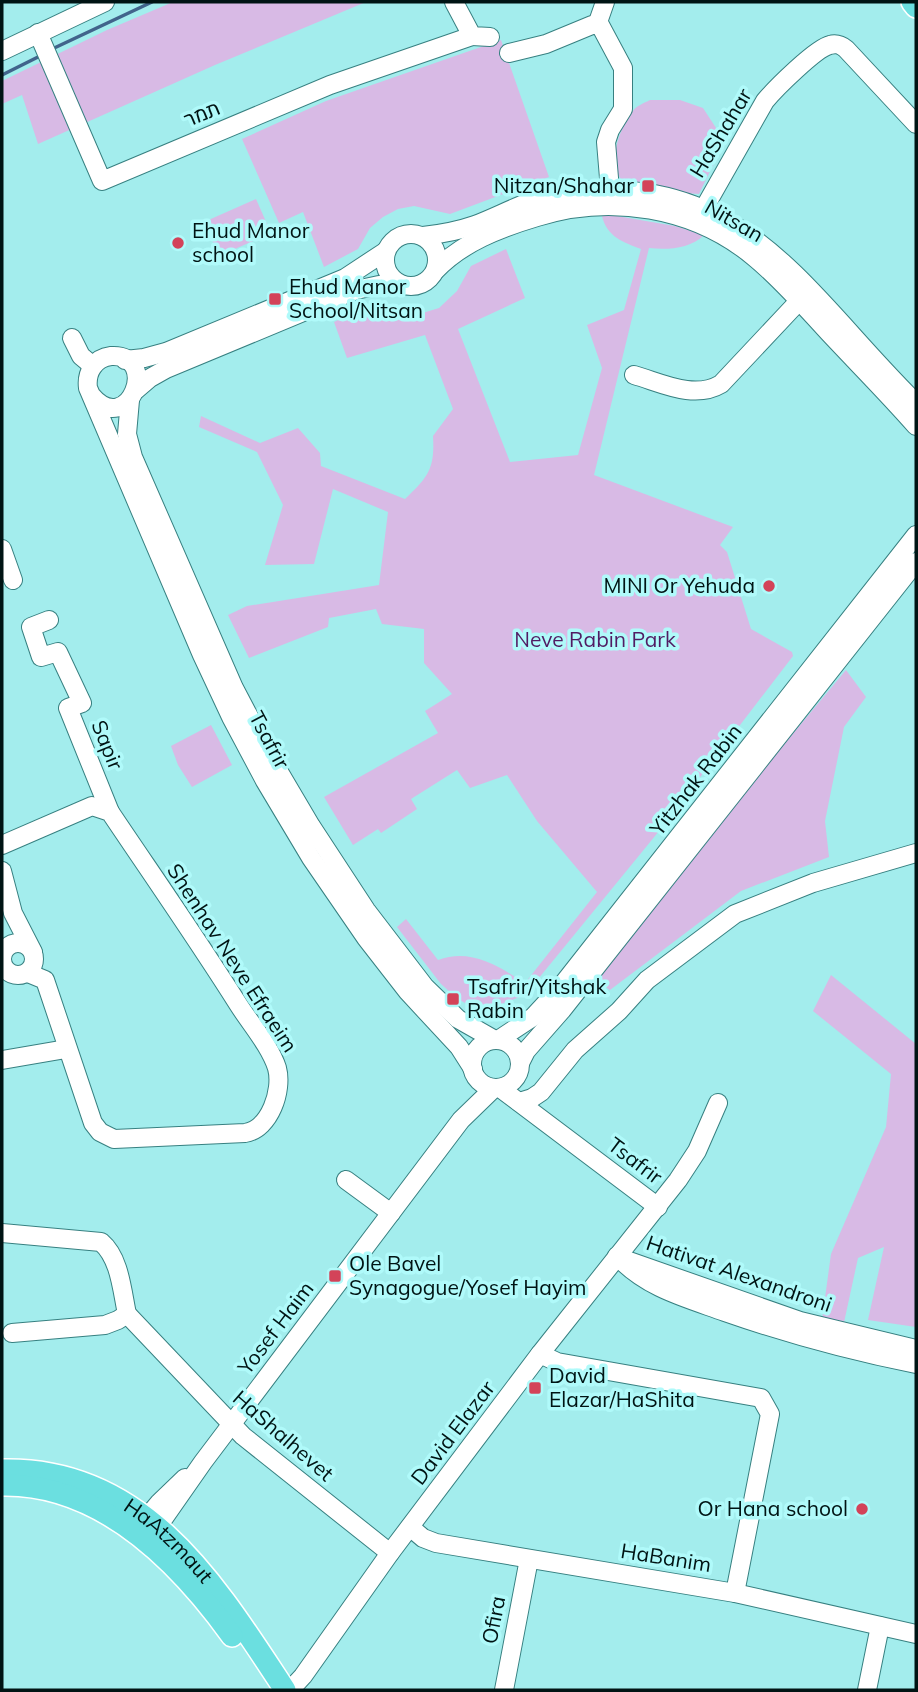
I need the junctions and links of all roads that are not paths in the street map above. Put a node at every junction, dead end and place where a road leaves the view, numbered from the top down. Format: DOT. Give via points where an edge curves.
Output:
graph roads {
  1 [pos="105,2"];
  2 [pos="454,2"];
  3 [pos="605,2"];
  4 [pos="912,2"];
  5 [pos="916,7"];
  6 [pos="597,25"];
  7 [pos="44,46"];
  8 [pos="2,51"];
  9 [pos="509,53"];
  10 [pos="916,124"];
  11 [pos="610,190"];
  12 [pos="699,215"];
  13 [pos="423,236"];
  14 [pos="386,251"];
  15 [pos="435,271"];
  16 [pos="402,285"];
  17 [pos="799,301"];
  18 [pos="72,338"];
  19 [pos="125,360"];
  20 [pos="93,366"];
  21 [pos="634,375"];
  22 [pos="91,395"];
  23 [pos="133,395"];
  24 [pos="916,403"];
  25 [pos="916,426"];
  26 [pos="916,535"];
  27 [pos="2,549"];
  28 [pos="916,562"];
  29 [pos="13,580"];
  30 [pos="50,620"];
  31 [pos="110,812"];
  32 [pos="2,845"];
  33 [pos="916,853"];
  34 [pos="2,871"];
  35 [pos="13,913"];
  36 [pos="33,953"];
  37 [pos="5,961"];
  38 [pos="28,973"];
  39 [pos="497,1040"];
  40 [pos="66,1049"];
  41 [pos="2,1060"];
  42 [pos="521,1065"];
  43 [pos="473,1070"];
  44 [pos="497,1088"];
  45 [pos="525,1100"];
  46 [pos="718,1103"];
  47 [pos="461,1120"];
  48 [pos="346,1180"];
  49 [pos="657,1207"];
  50 [pos="391,1213"];
  51 [pos="2,1233"];
  52 [pos="617,1256"];
  53 [pos="127,1314"];
  54 [pos="12,1333"];
  55 [pos="916,1349"];
  56 [pos="540,1354"];
  57 [pos="916,1364"];
  58 [pos="231,1426"];
  59 [pos="2,1470"];
  60 [pos="2,1485"];
  61 [pos="410,1527"];
  62 [pos="147,1530"];
  63 [pos="390,1553"];
  64 [pos="530,1559"];
  65 [pos="735,1593"];
  66 [pos="880,1626"];
  67 [pos="916,1634"];
  68 [pos="269,1690"];
  69 [pos="287,1690"];
  70 [pos="504,1690"];
  71 [pos="867,1690"];
  1 -- 7 [label="street"];
  2 -- 7 [label="street, תמר" via="481,37 330,85 102,181"];
  3 -- 6 [label="street"];
  4 -- 5 [label="main road"];
  6 -- 9 [label="street"];
  6 -- 11 [label="street" via="623,68 623,109 606,142"];
  7 -- 8 [label="street"];
  10 -- 12 [label="street, HaShahar" via="846,49 826,46 765,101"];
  11 -- 12 [label="street, Nitsan" via="657,195"];
  11 -- 13 [label="street, Nitsan" via="555,194 462,230"];
  12 -- 15 [label="street, Nitsan" via="632,207 570,208 474,242"];
  12 -- 17 [label="street, Nitsan" via="753,256"];
  12 -- 24 [label="street, Nitsan" via="740,228 780,260"];
  13 -- 14 [label="street" via="399,236"];
  13 -- 15 [label="street" via="436,250"];
  14 -- 16 [label="street" via="387,270"];
  14 -- 19 [label="street" via="345,278 166,352"];
  15 -- 16 [label="street" via="423,283"];
  16 -- 23 [label="street" via="356,290 166,369"];
  17 -- 21 [label="street" via="713,389 694,392"];
  17 -- 25 [label="street, Nitsan"];
  18 -- 20 [label="street" via="81,356"];
  19 -- 20 [label="street" via="110,356"];
  19 -- 23 [label="street" via="136,373"];
  20 -- 22 [label="street" via="87,382"];
  22 -- 23 [label="street" via="112,407 123,405"];
  22 -- 43 [label="street, Tsafrir" via="207,666 271,791 373,948 459,1047"];
  23 -- 39 [label="street, Tsafrir" via="127,434 133,457 228,676 285,783 366,910 425,988 458,1019"];
  26 -- 39 [label="street, Yitzhak Rabin" via="559,989 533,1017"];
  27 -- 29 [label="street"];
  28 -- 42 [label="street, Yitzhak Rabin" via="526,1051"];
  30 -- 31 [label="street, Sapir" via="32,627 41,657 58,652 82,703 68,708"];
  31 -- 32 [label="street" via="92,806"];
  31 -- 40 [label="street, Shenhav Neve Efraeim" via="273,1059 279,1091 264,1122 250,1132 114,1139 93,1123"];
  33 -- 45 [label="street" via="813,883 735,914 647,979 541,1092"];
  34 -- 35 [label="street"];
  35 -- 36 [label="street"];
  35 -- 37 [label="street"];
  36 -- 37 [label="street" via="26,945 15,944"];
  36 -- 38 [label="street" via="34,964"];
  37 -- 38 [label="street" via="17,976"];
  38 -- 40 [label="street, Shenhav Neve Efraeim" via="45,980"];
  39 -- 42 [label="street" via="515,1049"];
  39 -- 43 [label="street" via="477,1049"];
  40 -- 41 [label="street"];
  42 -- 44 [label="street" via="513,1082"];
  42 -- 45 [label="street, Tsafrir"];
  43 -- 44 [label="street" via="482,1084"];
  43 -- 47 [label="street, Yosef Haim"];
  44 -- 45 [label="street, Tsafrir"];
  44 -- 47 [label="street, Yosef Haim"];
  45 -- 49 [label="street, Tsafrir"];
  46 -- 49 [label="street, David Elazar" via="697,1151"];
  47 -- 50 [label="street, Yosef Haim"];
  48 -- 50 [label="street"];
  49 -- 52 [label="street, David Elazar"];
  50 -- 58 [label="street, Yosef Haim"];
  51 -- 53 [label="street, HaShalhevet" via="101,1242 114,1260"];
  52 -- 55 [label="street, Hativat Alexandroni" via="752,1306"];
  52 -- 56 [label="street, David Elazar"];
  52 -- 57 [label="street, Hativat Alexandroni" via="646,1281 678,1295 796,1335"];
  53 -- 54 [label="street" via="105,1325"];
  53 -- 58 [label="street, HaShalhevet"];
  56 -- 61 [label="street, David Elazar"];
  56 -- 65 [label="street" via="557,1362 761,1398 770,1414"];
  58 -- 62 [label="street, Yosef Haim"];
  58 -- 63 [label="street, HaShalhevet"];
  59 -- 62 [label="main road, HaAtzmaut" via="38,1471 108,1492"];
  60 -- 62 [label="main road, HaAtzmaut" via="62,1492"];
  61 -- 63 [label="street, David Elazar"];
  61 -- 64 [label="street, HaBanim" via="436,1543"];
  62 -- 68 [label="main road, HaAtzmaut" via="215,1612"];
  62 -- 69 [label="main road, HaAtzmaut" via="200,1570"];
  63 -- 69 [label="street, David Elazar" via="303,1675"];
  64 -- 65 [label="street, HaBanim"];
  64 -- 70 [label="street, Ofira"];
  65 -- 66 [label="street, HaBanim"];
  66 -- 67 [label="street, HaBanim"];
  66 -- 71 [label="street"];
}
